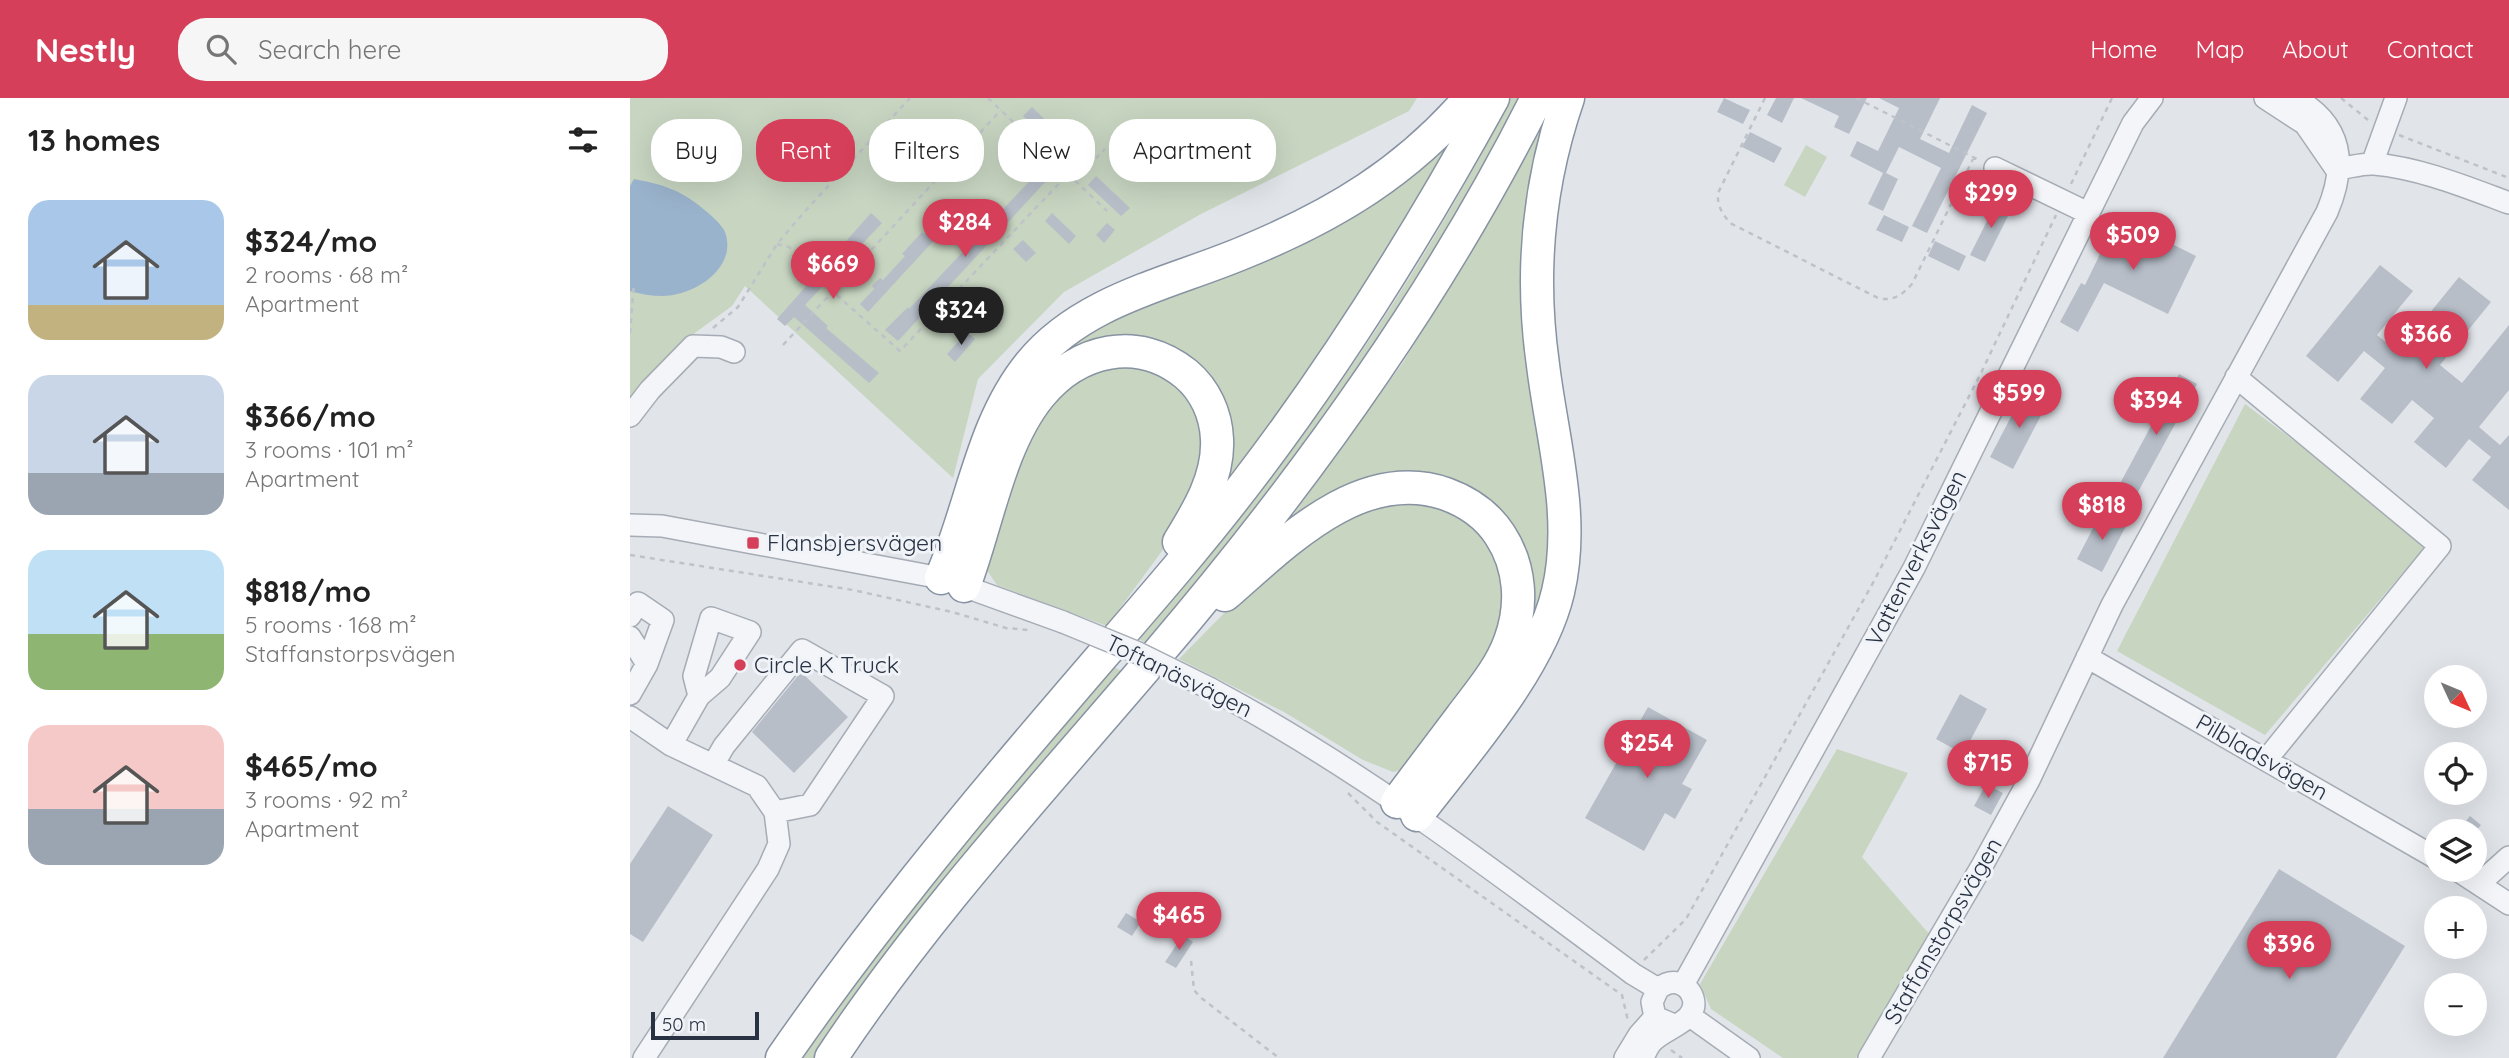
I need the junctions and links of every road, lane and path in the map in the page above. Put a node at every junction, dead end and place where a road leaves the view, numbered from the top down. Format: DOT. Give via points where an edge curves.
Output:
graph roads {
  1 [pos="910,98"];
  2 [pos="988,98"];
  3 [pos="1470,98"];
  4 [pos="1493,98"];
  5 [pos="1537,98"];
  6 [pos="1568,98"];
  7 [pos="1765,98"];
  8 [pos="1856,98"];
  9 [pos="2112,98"];
  10 [pos="2140,98"];
  11 [pos="2152,98"];
  12 [pos="2265,98"];
  13 [pos="2295,98"];
  14 [pos="2341,98"];
  15 [pos="2396,98"];
  16 [pos="1001,110"];
  17 [pos="1010,119"];
  18 [pos="2133,123"];
  19 [pos="2383,129"];
  20 [pos="1105,149"];
  21 [pos="1095,159"];
  22 [pos="2372,164"];
  23 [pos="1995,168"];
  24 [pos="2336,169"];
  25 [pos="2509,178"];
  26 [pos="1060,182"];
  27 [pos="1077,182"];
  28 [pos="2063,201"];
  29 [pos="2509,203"];
  30 [pos="1107,211"];
  31 [pos="2088,213"];
  32 [pos="778,244"];
  33 [pos="634,282"];
  34 [pos="831,290"];
  35 [pos="630,333"];
  36 [pos="782,345"];
  37 [pos="693,346"];
  38 [pos="734,352"];
  39 [pos="2236,377"];
  40 [pos="630,415"];
  41 [pos="630,525"];
  42 [pos="630,555"];
  43 [pos="952,582"];
  44 [pos="630,616"];
  45 [pos="1033,630"];
  46 [pos="630,637"];
  47 [pos="1160,651"];
  48 [pos="2087,657"];
  49 [pos="647,664"];
  50 [pos="630,694"];
  51 [pos="699,696"];
  52 [pos="630,717"];
  53 [pos="1041,727"];
  54 [pos="671,745"];
  55 [pos="2266,760"];
  56 [pos="713,765"];
  57 [pos="1347,792"];
  58 [pos="1407,808"];
  59 [pos="775,812"];
  60 [pos="2424,851"];
  61 [pos="2509,857"];
  62 [pos="2480,883"];
  63 [pos="2509,904"];
  64 [pos="1191,961"];
  65 [pos="1633,974"];
  66 [pos="1684,985"];
  67 [pos="1658,989"];
  68 [pos="1673,1019"];
  69 [pos="1671,1049"];
  70 [pos="644,1058"];
  71 [pos="782,1058"];
  72 [pos="831,1058"];
  73 [pos="1279,1058"];
  74 [pos="1625,1058"];
  75 [pos="1643,1058"];
  76 [pos="1665,1058"];
  77 [pos="1749,1058"];
  78 [pos="1869,1058"];
  1 -- 32 [label="path"];
  2 -- 16 [label="path"];
  3 -- 43 [label="highway" via="1422,149 1360,196 1297,230 1111,304 1043,349 1020,377 998,417"];
  4 -- 53 [label="highway" via="1418,231 1295,416 1213,523"];
  5 -- 47 [label="highway" via="1492,184 1395,341 1275,511"];
  6 -- 58 [label="highway" via="1546,173 1536,279 1540,348 1564,510 1565,548 1558,593 1523,670 1485,725"];
  7 -- 8 [label="path" via="1718,193 1721,213 1730,223 1880,299 1893,300 1912,284 1974,157"];
  9 -- 28 [label="path"];
  10 -- 18 [label="street, Vattenverksvägen"];
  11 -- 18 [label="street, Vattenverksvägen"];
  12 -- 24 [label="street" via="2305,124"];
  13 -- 24 [label="street, Staffanstorpsvägen" via="2332,133 2339,150"];
  14 -- 19 [label="path"];
  15 -- 19 [label="street"];
  16 -- 17 [label="path"];
  16 -- 34 [label="path"];
  18 -- 31 [label="street, Vattenverksvägen"];
  19 -- 22 [label="street"];
  19 -- 25 [label="path"];
  20 -- 21 [label="path"];
  22 -- 24 [label="street"];
  22 -- 29 [label="street" via="2444,180"];
  23 -- 28 [label="street"];
  24 -- 39 [label="street, Staffanstorpsvägen" via="2327,212"];
  26 -- 34 [label="path" via="900,351"];
  27 -- 30 [label="path"];
  28 -- 31 [label="street"];
  28 -- 65 [label="path" via="1874,581 1686,919"];
  31 -- 66 [label="street, Vattenverksvägen" via="1914,568"];
  32 -- 34 [label="path" via="789,247"];
  32 -- 37 [label="path" via="738,307"];
  33 -- 35 [label="path"];
  34 -- 36 [label="path"];
  37 -- 38 [label="street"];
  37 -- 40 [label="street"];
  39 -- 48 [label="street, Staffanstorpsvägen"];
  39 -- 55 [label="street" via="2440,546"];
  41 -- 43 [label="street, Toftanäsvägen" via="662,526"];
  42 -- 45 [label="path" via="853,590 1006,628"];
  43 -- 53 [label="highway" via="1015,436 1055,379 1098,355 1143,352 1176,366 1202,391 1217,439 1205,494 1170,556"];
  43 -- 58 [label="street, Toftanäsvägen, bridge" via="1148,657 1325,755"];
  44 -- 49 [label="street" via="638,603 663,620"];
  46 -- 49 [label="street"];
  47 -- 58 [label="highway" via="1284,543 1342,505 1377,492 1417,487 1471,505 1496,528 1513,562 1519,605 1516,624 1499,666"];
  47 -- 72 [label="highway" via="937,914"];
  48 -- 55 [label="street, Pilbladsvägen"];
  48 -- 78 [label="street, Staffanstorpsvägen" via="1983,864"];
  49 -- 50 [label="street"];
  51 -- 54 [label="street"];
  52 -- 54 [label="street"];
  53 -- 71 [label="highway" via="854,955"];
  54 -- 56 [label="street"];
  55 -- 60 [label="street, Pilbladsvägen"];
  56 -- 59 [label="street" via="757,786"];
  56 -- 59 [label="street" via="802,650 883,696 810,805"];
  57 -- 65 [label="path" via="1377,822 1622,995"];
  58 -- 65 [label="street, Toftanäsvägen"];
  59 -- 70 [label="street" via="779,844 768,869"];
  61 -- 62 [label="street"];
  62 -- 63 [label="street"];
  64 -- 73 [label="path" via="1200,997"];
  65 -- 67 [label="street, Toftanäsvägen"];
  66 -- 67 [label="street" via="1672,982"];
  66 -- 68 [label="street" via="1693,997 1693,1009"];
  67 -- 68 [label="street" via="1652,1002"];
  68 -- 74 [label="street" via="1639,1035"];
  68 -- 75 [label="street"];
  68 -- 77 [label="street"];
  69 -- 76 [label="path"];
}
